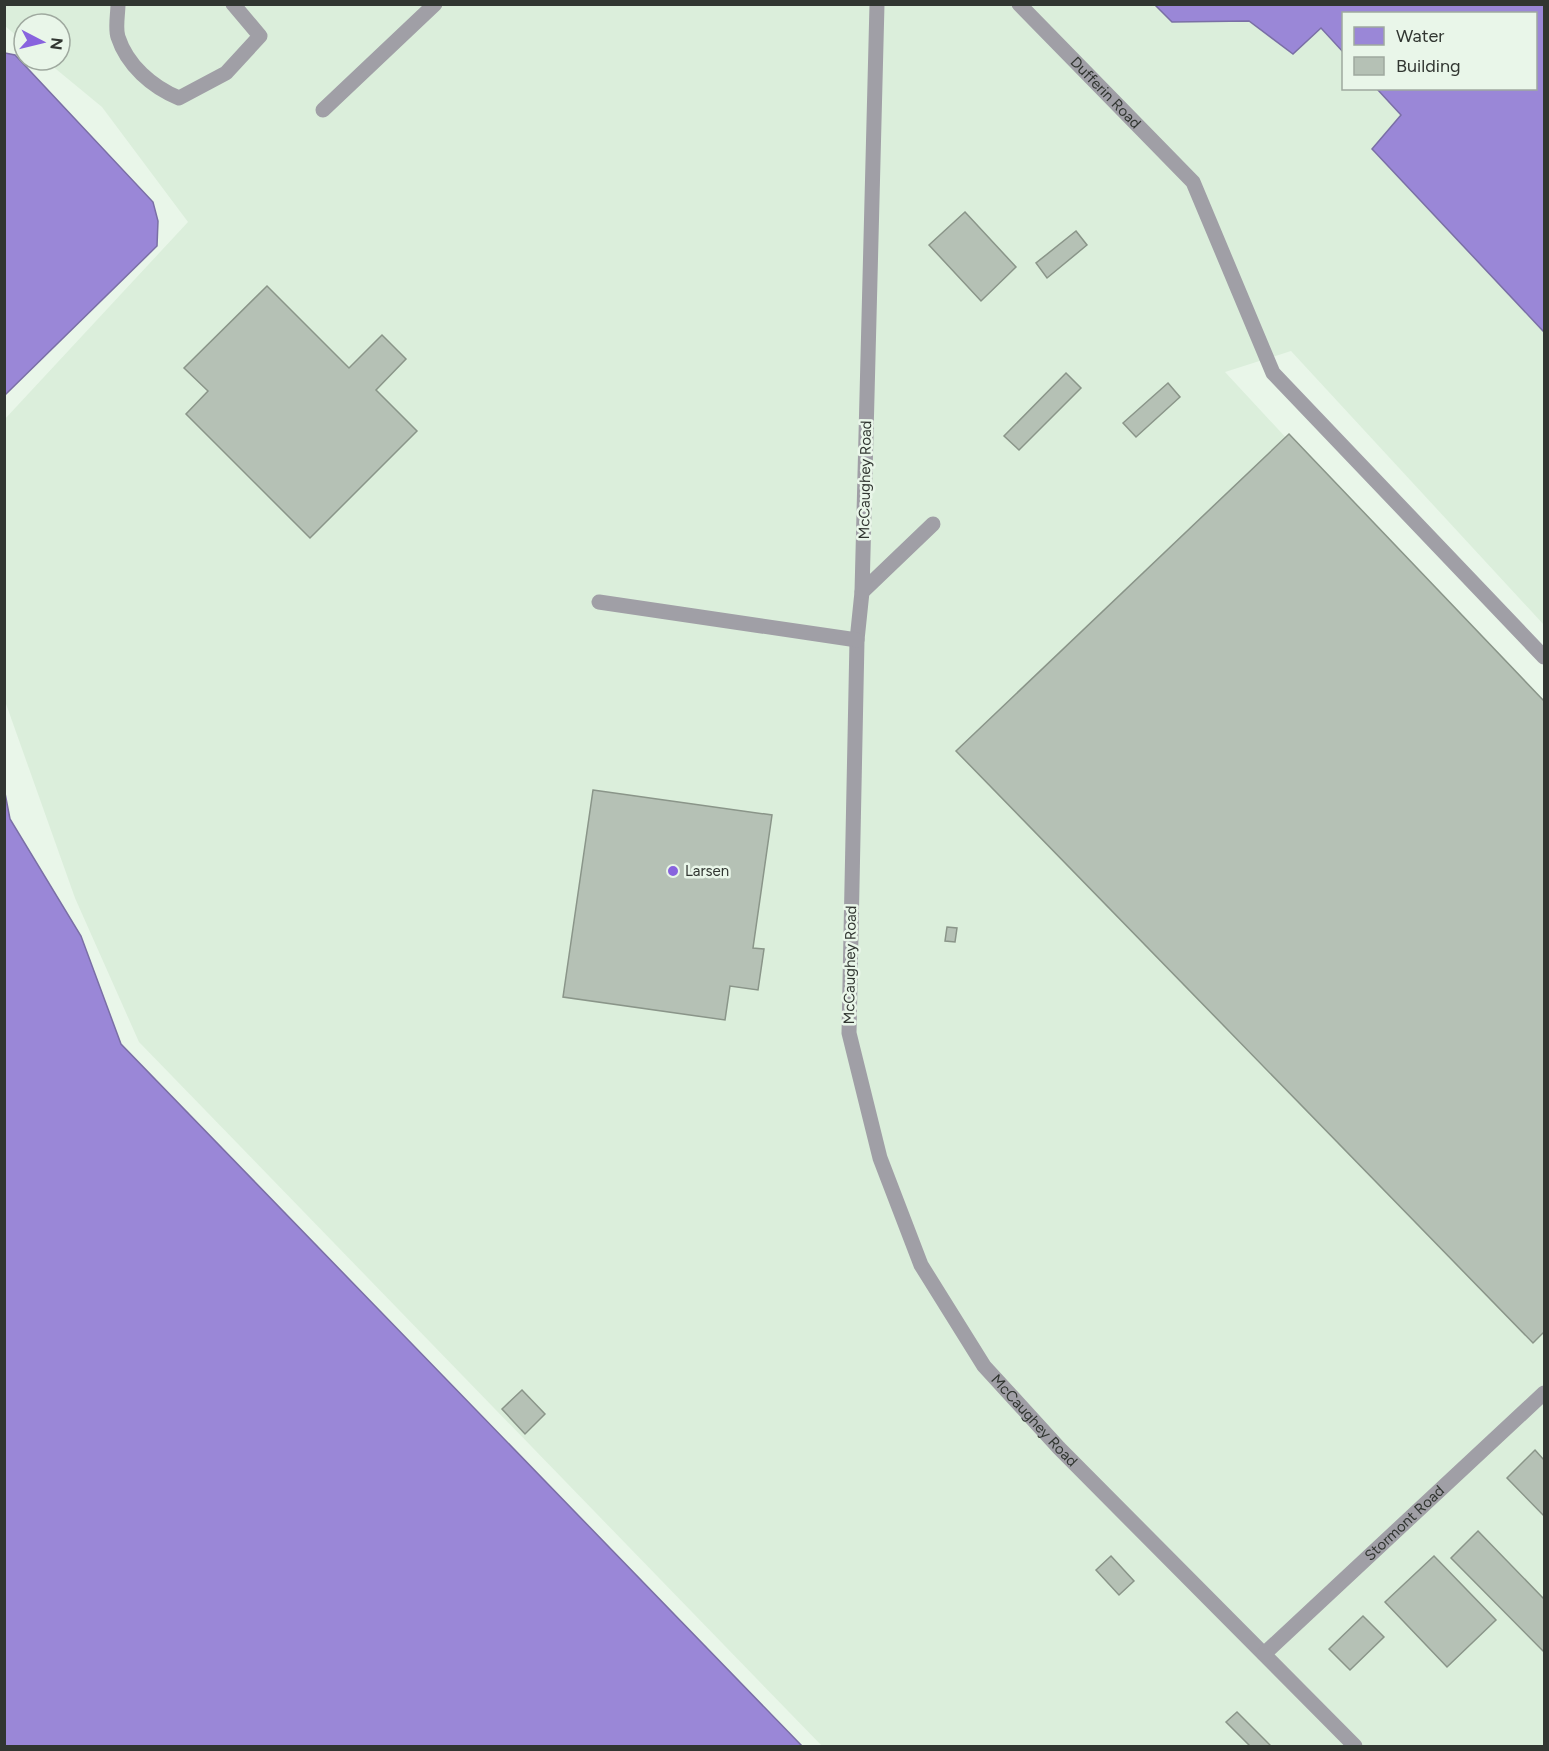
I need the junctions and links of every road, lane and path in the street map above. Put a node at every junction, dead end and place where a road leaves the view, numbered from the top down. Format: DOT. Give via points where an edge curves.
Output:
graph roads {
  1 [pos="118,4"];
  2 [pos="232,4"];
  3 [pos="435,4"];
  4 [pos="877,4"];
  5 [pos="1019,4"];
  6 [pos="323,110"];
  7 [pos="933,524"];
  8 [pos="862,592"];
  9 [pos="598,602"];
  10 [pos="857,640"];
  11 [pos="1545,657"];
  12 [pos="1545,1393"];
  13 [pos="1264,1654"];
  14 [pos="1354,1746"];
  1 -- 2 [label="lane" via="117,36 133,64 159,90 179,98 226,73 260,36"];
  3 -- 6 [label="lane"];
  4 -- 8 [label="lane, McCaughey Road"];
  5 -- 11 [label="lane, Dufferin Road" via="1193,182 1273,373"];
  7 -- 8 [label="lane"];
  8 -- 10 [label="lane, McCaughey Road"];
  9 -- 10 [label="lane"];
  10 -- 13 [label="lane, McCaughey Road" via="849,1033 880,1158 921,1265 984,1366 1059,1448"];
  12 -- 13 [label="lane, Stormont Road"];
  13 -- 14 [label="lane, McCaughey Road"];
}
